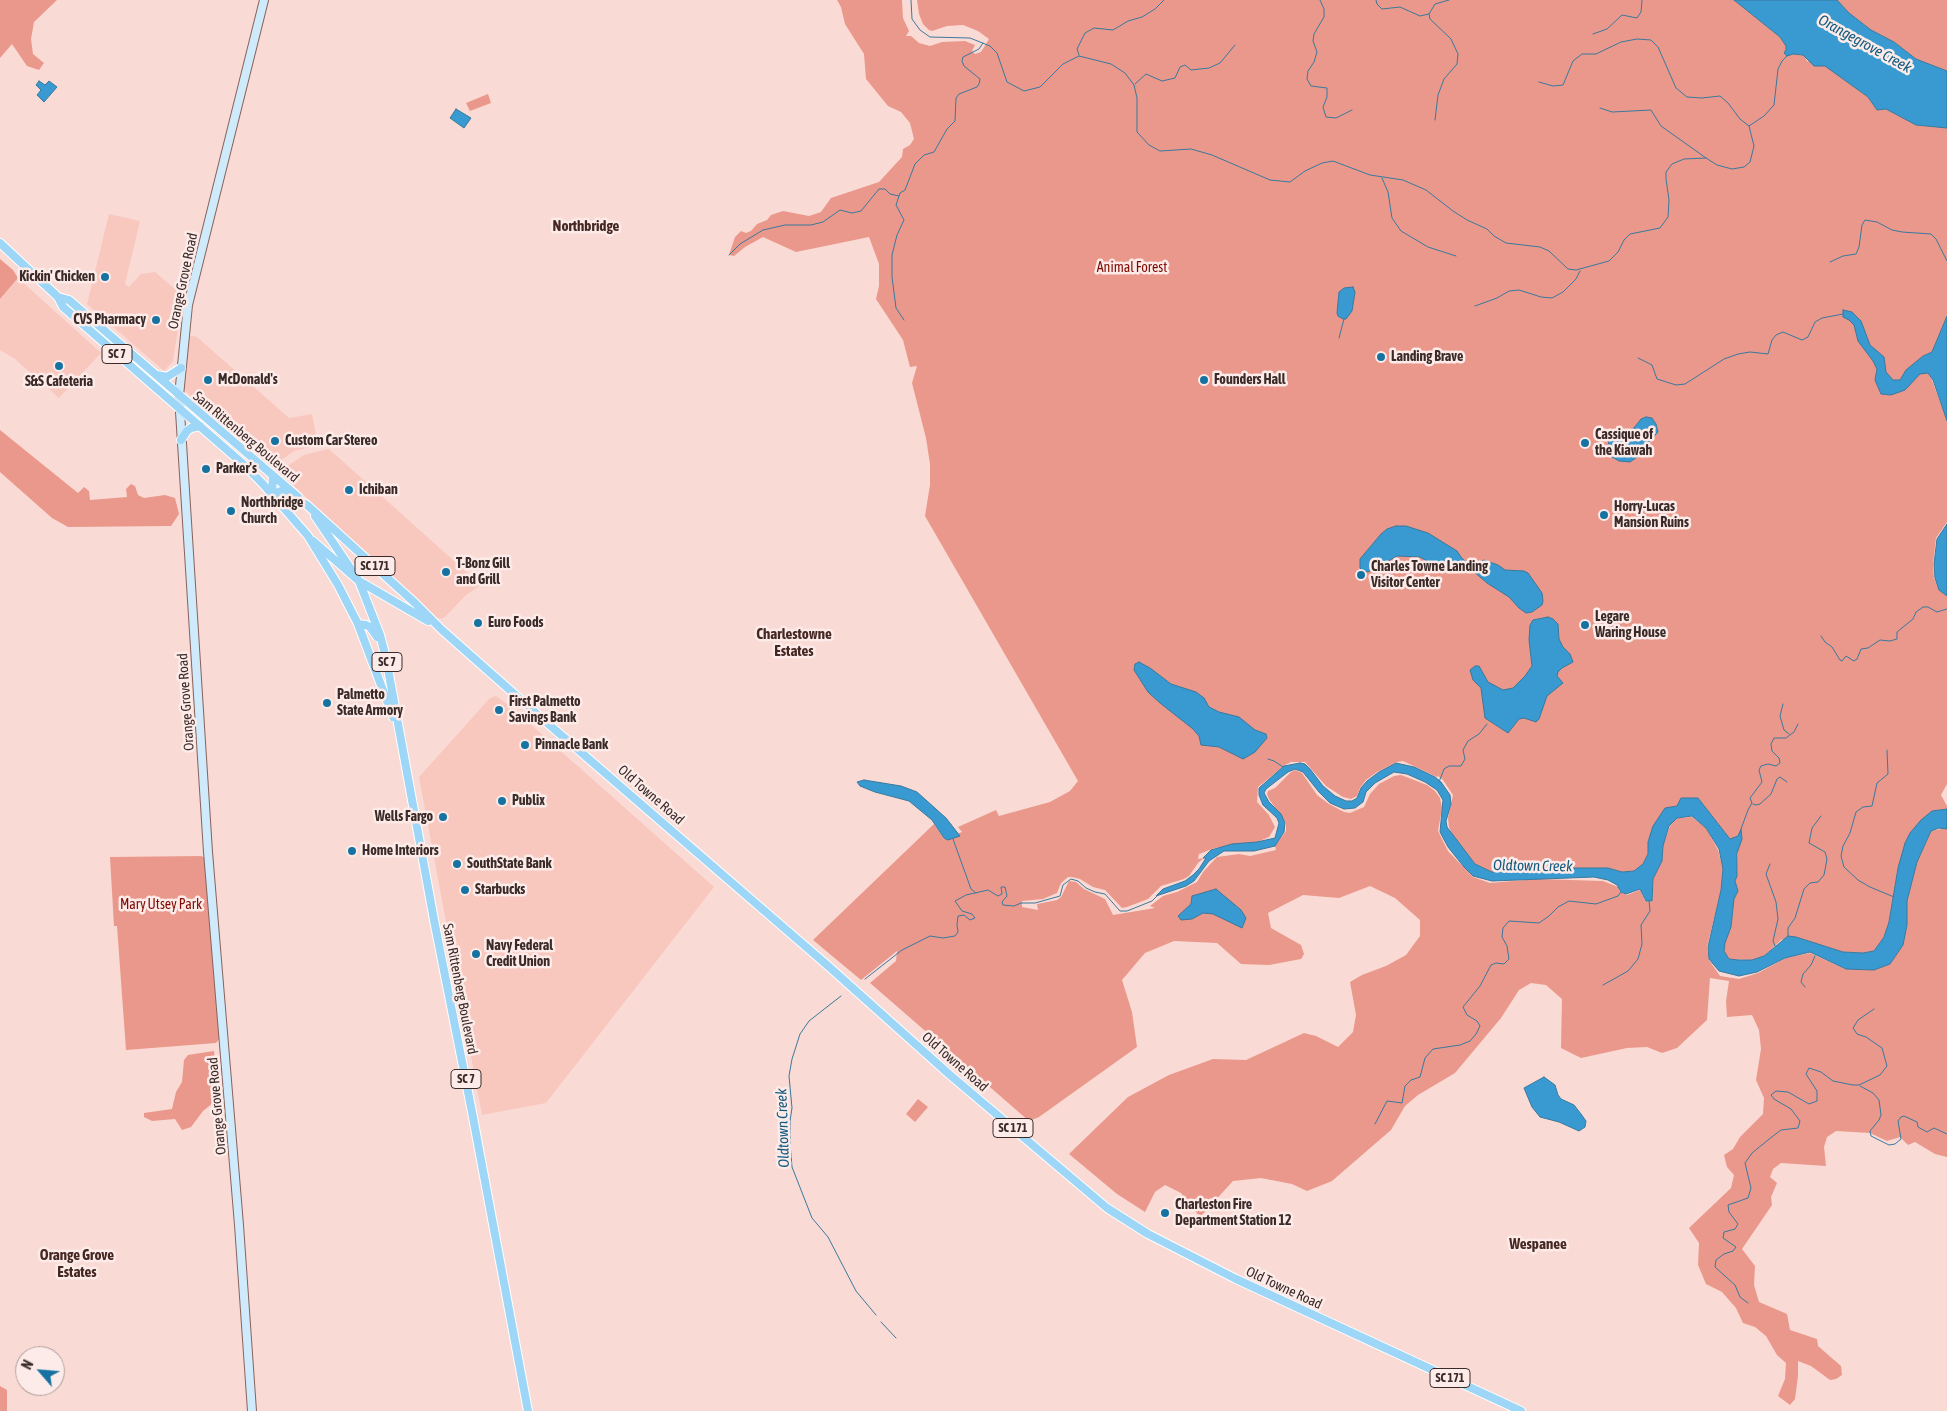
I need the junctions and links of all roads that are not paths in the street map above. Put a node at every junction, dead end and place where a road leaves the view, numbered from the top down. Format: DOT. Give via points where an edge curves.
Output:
graph roads {
  1 [pos="264,0"];
  2 [pos="0,243"];
  3 [pos="58,297"];
  4 [pos="181,368"];
  5 [pos="152,373"];
  6 [pos="179,396"];
  7 [pos="180,409"];
  8 [pos="200,426"];
  9 [pos="182,440"];
  10 [pos="242,463"];
  11 [pos="273,476"];
  12 [pos="272,495"];
  13 [pos="307,505"];
  14 [pos="308,536"];
  15 [pos="359,581"];
  16 [pos="358,624"];
  17 [pos="442,630"];
  18 [pos="386,658"];
  19 [pos="403,748"];
  20 [pos="252,1411"];
  21 [pos="528,1411"];
  22 [pos="1521,1411"];
  1 -- 4 [label="street, Orange Grove Road" via="188,305"];
  2 -- 3 [label="main road, Sam Rittenberg Boulevard / SC 7"];
  3 -- 5 [label="main road, Sam Rittenberg Boulevard / SC 7" via="69,300"];
  3 -- 7 [label="main road, Sam Rittenberg Boulevard / SC 7" via="63,307"];
  4 -- 5 [label="main road" via="167,377"];
  4 -- 6 [label="street, Orange Grove Road"];
  5 -- 6 [label="main road, Sam Rittenberg Boulevard / SC 7"];
  6 -- 7 [label="street, Orange Grove Road"];
  6 -- 11 [label="main road, Sam Rittenberg Boulevard / SC 7"];
  7 -- 8 [label="main road, Sam Rittenberg Boulevard / SC 7"];
  7 -- 9 [label="street, Orange Grove Road"];
  8 -- 9 [label="main road" via="187,431"];
  8 -- 10 [label="main road, Sam Rittenberg Boulevard / SC 7"];
  9 -- 20 [label="street, Orange Grove Road" via="208,852"];
  10 -- 11 [label="main road" via="260,474"];
  10 -- 12 [label="main road, Sam Rittenberg Boulevard / SC 7"];
  11 -- 12 [label="main road"];
  11 -- 13 [label="main road, Sam Rittenberg Boulevard / SC 7"];
  12 -- 13 [label="main road" via="281,491"];
  12 -- 14 [label="main road, Sam Rittenberg Boulevard / SC 7"];
  13 -- 15 [label="main road, Sam Rittenberg Boulevard / SC 7"];
  13 -- 17 [label="main road, Old Towne Road / SC 171"];
  14 -- 15 [label="main road, Old Towne Road / SC 171"];
  14 -- 16 [label="main road, Sam Rittenberg Boulevard / SC 7"];
  15 -- 17 [label="main road, Old Towne Road / SC 171"];
  15 -- 18 [label="main road, Sam Rittenberg Boulevard / SC 7"];
  16 -- 18 [label="main road" via="366,624 374,630"];
  16 -- 19 [label="main road, Sam Rittenberg Boulevard / SC 7"];
  17 -- 22 [label="main road, Old Towne Road / SC 171" via="950,1075 1107,1208 1148,1234 1224,1273"];
  18 -- 19 [label="main road, Sam Rittenberg Boulevard / SC 7"];
  19 -- 21 [label="main road, Sam Rittenberg Boulevard / SC 7"];
}
